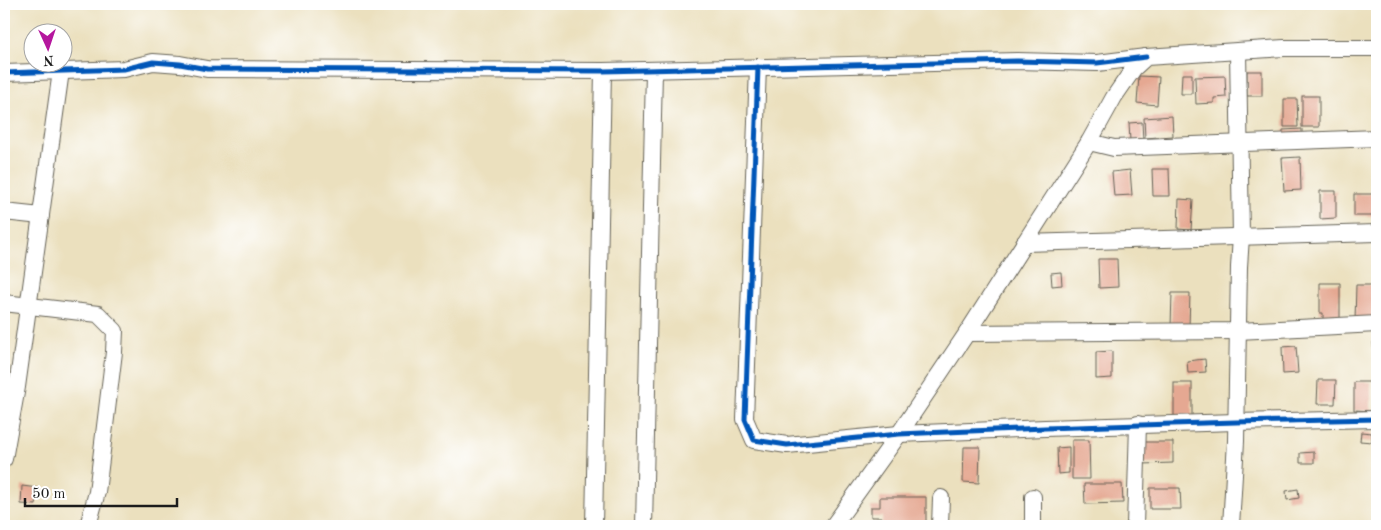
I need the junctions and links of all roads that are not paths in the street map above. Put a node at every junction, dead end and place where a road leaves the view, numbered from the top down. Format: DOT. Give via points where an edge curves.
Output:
graph roads {
  1 [pos="1377,48"];
  2 [pos="1238,51"];
  3 [pos="1146,57"];
  4 [pos="758,66"];
  5 [pos="72,71"];
  6 [pos="603,71"];
  7 [pos="654,71"];
  8 [pos="32,72"];
  9 [pos="61,72"];
  10 [pos="4,73"];
  11 [pos="1377,138"];
  12 [pos="1090,142"];
  13 [pos="1238,144"];
  14 [pos="4,212"];
  15 [pos="41,216"];
  16 [pos="1377,233"];
  17 [pos="1240,237"];
  18 [pos="1024,243"];
  19 [pos="4,303"];
  20 [pos="29,306"];
  21 [pos="1377,324"];
  22 [pos="1238,330"];
  23 [pos="967,333"];
  24 [pos="1377,419"];
  25 [pos="1236,422"];
  26 [pos="1138,424"];
  27 [pos="899,434"];
  28 [pos="4,459"];
  29 [pos="1033,497"];
  30 [pos="941,498"];
  31 [pos="88,526"];
  32 [pos="594,526"];
  33 [pos="644,526"];
  34 [pos="833,526"];
  35 [pos="940,526"];
  36 [pos="1032,526"];
  37 [pos="1135,526"];
  38 [pos="1231,526"];
  1 -- 2 [label="street"];
  2 -- 3 [label="street"];
  2 -- 13 [label="street"];
  3 -- 4 [label="street" via="1097,63 1017,61"];
  3 -- 12 [label="street" via="1114,97"];
  4 -- 7 [label="street"];
  4 -- 27 [label="street" via="745,419 754,440 787,445"];
  5 -- 6 [label="street" via="124,69 152,62 207,69"];
  6 -- 7 [label="street"];
  6 -- 32 [label="street"];
  7 -- 33 [label="street"];
  8 -- 10 [label="street"];
  9 -- 15 [label="street"];
  11 -- 13 [label="street"];
  12 -- 13 [label="street" via="1114,148"];
  12 -- 18 [label="street"];
  13 -- 17 [label="street"];
  14 -- 15 [label="street"];
  15 -- 20 [label="street"];
  16 -- 17 [label="street"];
  17 -- 18 [label="street"];
  17 -- 22 [label="street"];
  18 -- 23 [label="street"];
  19 -- 20 [label="street"];
  20 -- 28 [label="street"];
  20 -- 31 [label="street" via="98,314 115,331 97,492"];
  21 -- 22 [label="street"];
  22 -- 23 [label="street"];
  22 -- 25 [label="street"];
  23 -- 27 [label="street"];
  24 -- 25 [label="street"];
  25 -- 26 [label="street"];
  25 -- 38 [label="street"];
  26 -- 27 [label="street"];
  26 -- 37 [label="street"];
  27 -- 34 [label="street"];
  29 -- 36 [label="street"];
  30 -- 35 [label="street"];
}
